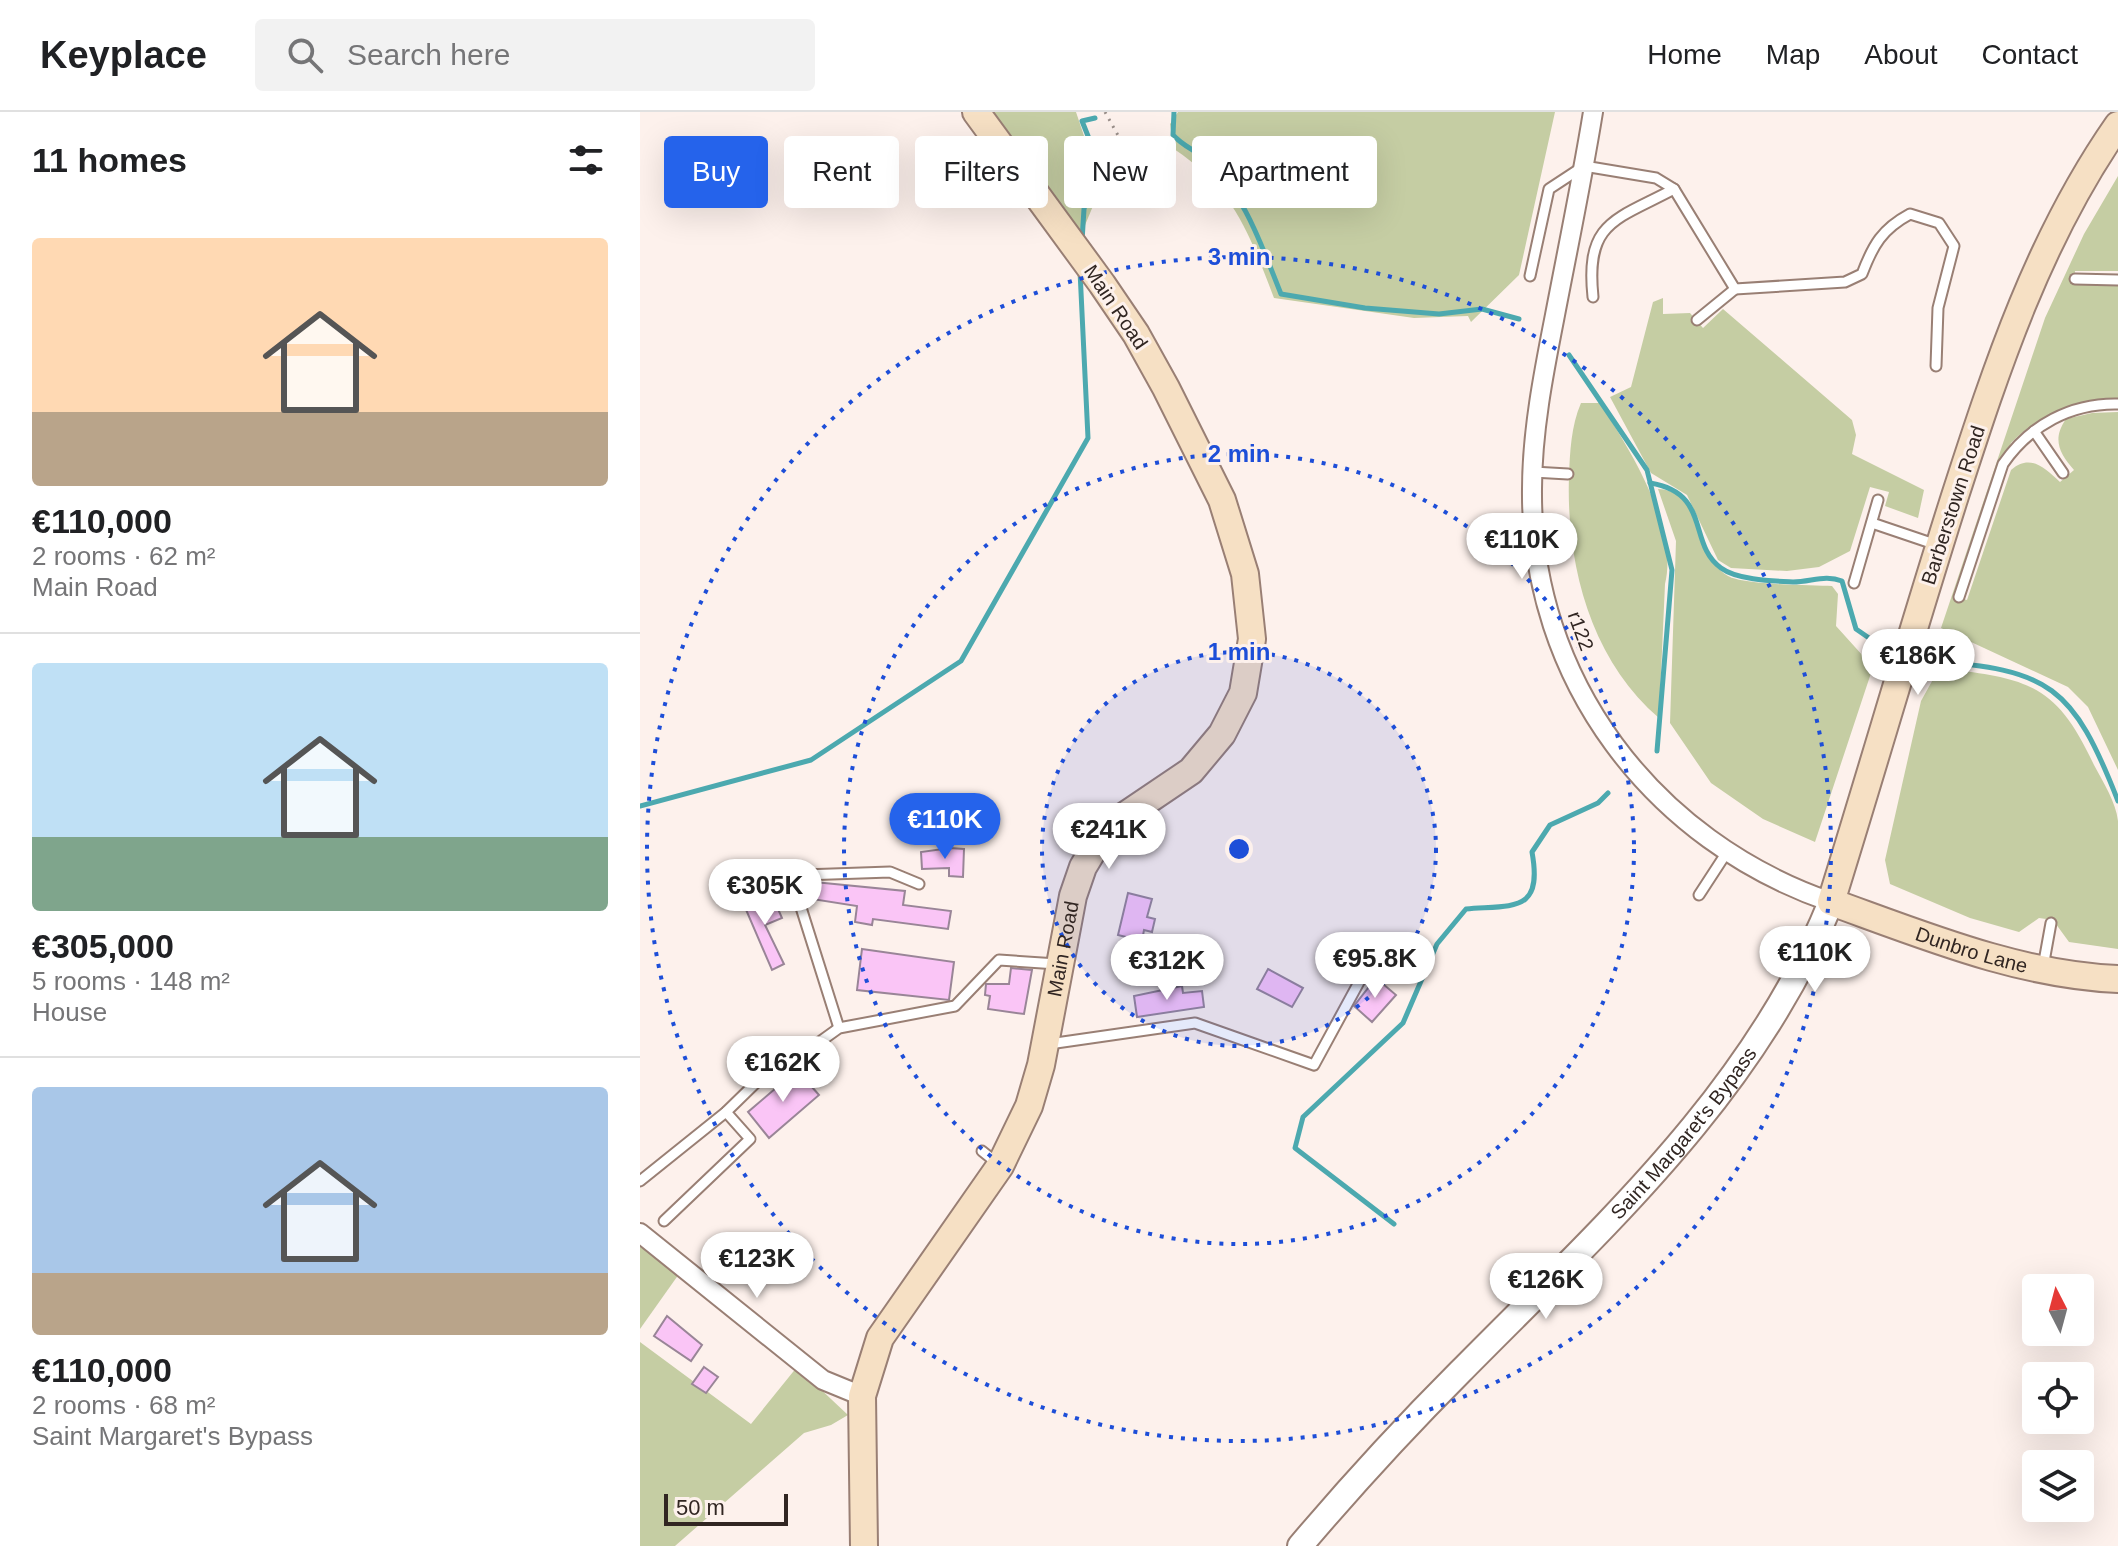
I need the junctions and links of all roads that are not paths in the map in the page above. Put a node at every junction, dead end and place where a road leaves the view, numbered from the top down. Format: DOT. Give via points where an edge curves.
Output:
graph roads {
  1 [pos="976,112"];
  2 [pos="1593,112"];
  3 [pos="2118,125"];
  4 [pos="1584,166"];
  5 [pos="1674,189"];
  6 [pos="1530,276"];
  7 [pos="2075,279"];
  8 [pos="2118,280"];
  9 [pos="1735,289"];
  10 [pos="1593,297"];
  11 [pos="1697,320"];
  12 [pos="1936,366"];
  13 [pos="2118,404"];
  14 [pos="2034,431"];
  15 [pos="1533,472"];
  16 [pos="2063,473"];
  17 [pos="1568,474"];
  18 [pos="1878,500"];
  19 [pos="1872,523"];
  20 [pos="1939,546"];
  21 [pos="1854,583"];
  22 [pos="1959,597"];
  23 [pos="1727,852"];
  24 [pos="919,884"];
  25 [pos="1699,895"];
  26 [pos="1831,902"];
  27 [pos="2051,923"];
  28 [pos="1061,964"];
  29 [pos="2043,968"];
  30 [pos="1364,973"];
  31 [pos="2118,979"];
  32 [pos="839,1028"];
  33 [pos="1045,1045"];
  34 [pos="726,1112"];
  35 [pos="640,1181"];
  36 [pos="664,1221"];
  37 [pos="640,1233"];
  38 [pos="862,1396"];
  39 [pos="864,1546"];
  40 [pos="1300,1546"];
  1 -- 28 [label="main road, Main Road" via="1136,334 1222,500 1245,574 1252,639 1243,693 1222,734 1191,771 1117,821 1083,867"];
  2 -- 4 [label="street, r122"];
  3 -- 20 [label="main road, Barberstown Road" via="2024,295"];
  4 -- 5 [label="lane" via="1656,178"];
  4 -- 6 [label="lane" via="1549,189"];
  4 -- 15 [label="street, r122" via="1546,360"];
  5 -- 9 [label="lane"];
  5 -- 10 [label="lane" via="1601,231 1592,251"];
  7 -- 8 [label="lane"];
  9 -- 11 [label="lane"];
  9 -- 12 [label="lane" via="1845,282 1862,274 1874,241 1893,223 1910,214 1939,223 1954,246 1938,308"];
  13 -- 14 [label="lane" via="2079,406"];
  14 -- 16 [label="lane"];
  14 -- 22 [label="lane" via="2003,464"];
  15 -- 17 [label="lane"];
  15 -- 23 [label="street, r122" via="1539,562 1552,617 1589,706 1627,764 1670,809"];
  18 -- 19 [label="lane"];
  19 -- 20 [label="lane"];
  19 -- 21 [label="lane"];
  20 -- 26 [label="main road, Barberstown Road"];
  23 -- 25 [label="lane"];
  23 -- 26 [label="street, r122" via="1787,886"];
  24 -- 32 [label="lane" via="890,872 803,875 798,898"];
  26 -- 29 [label="main road, Dunbro Lane" via="1930,939"];
  26 -- 40 [label="street, Saint Margaret's Bypass" via="1777,1012 1675,1153 1358,1478"];
  27 -- 29 [label="lane"];
  28 -- 32 [label="lane" via="999,960 955,1006"];
  28 -- 33 [label="main road, Main Road"];
  29 -- 31 [label="main road, Dunbro Lane"];
  30 -- 33 [label="lane" via="1314,1065 1195,1023"];
  32 -- 34 [label="lane" via="764,1075"];
  33 -- 38 [label="main road, Main Road" via="1029,1106 880,1338"];
  34 -- 35 [label="lane"];
  34 -- 36 [label="lane" via="750,1139"];
  37 -- 38 [label="street" via="823,1380"];
  38 -- 39 [label="main road, Main Road"];
}
